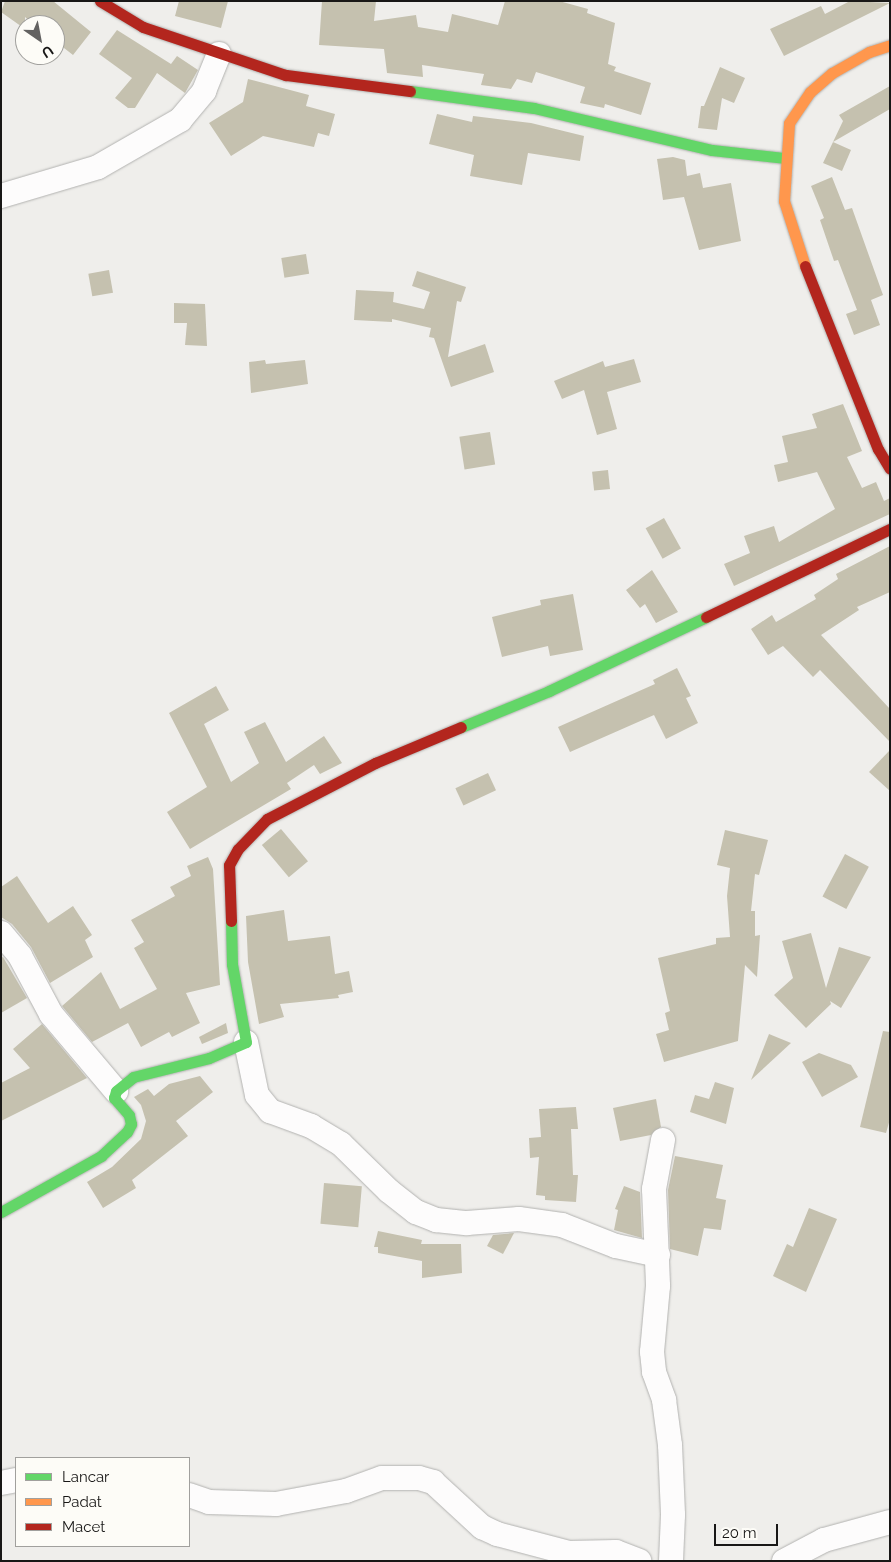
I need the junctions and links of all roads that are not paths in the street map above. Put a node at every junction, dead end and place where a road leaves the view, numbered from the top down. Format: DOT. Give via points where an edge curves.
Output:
graph roads {
  1 [pos="100,1"];
  2 [pos="890,46"];
  3 [pos="219,54"];
  4 [pos="784,158"];
  5 [pos="1,196"];
  6 [pos="884,445"];
  7 [pos="890,469"];
  8 [pos="890,529"];
  9 [pos="1,933"];
  10 [pos="246,1042"];
  11 [pos="116,1091"];
  12 [pos="663,1140"];
  13 [pos="1,1212"];
  14 [pos="658,1255"];
  15 [pos="15,1480"];
  16 [pos="1,1482"];
  17 [pos="190,1495"];
  18 [pos="890,1522"];
  19 [pos="639,1561"];
  20 [pos="671,1561"];
  21 [pos="784,1561"];
  1 -- 3 [label="main road" via="143,27"];
  2 -- 4 [label="main road" via="869,52 832,73 810,92 789,123"];
  3 -- 4 [label="main road" via="286,75 534,108 712,150"];
  3 -- 5 [label="street" via="196,105 180,120 98,167"];
  4 -- 6 [label="main road" via="784,200 791,231"];
  6 -- 7 [label="main road"];
  8 -- 10 [label="main road" via="549,692 375,763 267,819 238,849 229,865 232,964"];
  9 -- 11 [label="street" via="20,956 51,1014"];
  10 -- 11 [label="main road" via="209,1058 133,1076"];
  10 -- 14 [label="street" via="257,1095 270,1111 310,1126 341,1144 389,1192 416,1212 436,1220 467,1223 519,1219 562,1225 616,1246"];
  11 -- 13 [label="main road" via="114,1098 131,1124 127,1132 101,1156"];
  12 -- 14 [label="street" via="654,1188"];
  14 -- 20 [label="street" via="652,1352 654,1372 664,1400 670,1445 674,1515"];
  15 -- 16 [label="street"];
  17 -- 19 [label="street" via="209,1502 276,1504 346,1491 382,1478 420,1478 445,1491 482,1527 497,1534 570,1553 616,1552"];
  18 -- 21 [label="street" via="824,1540"];
}
